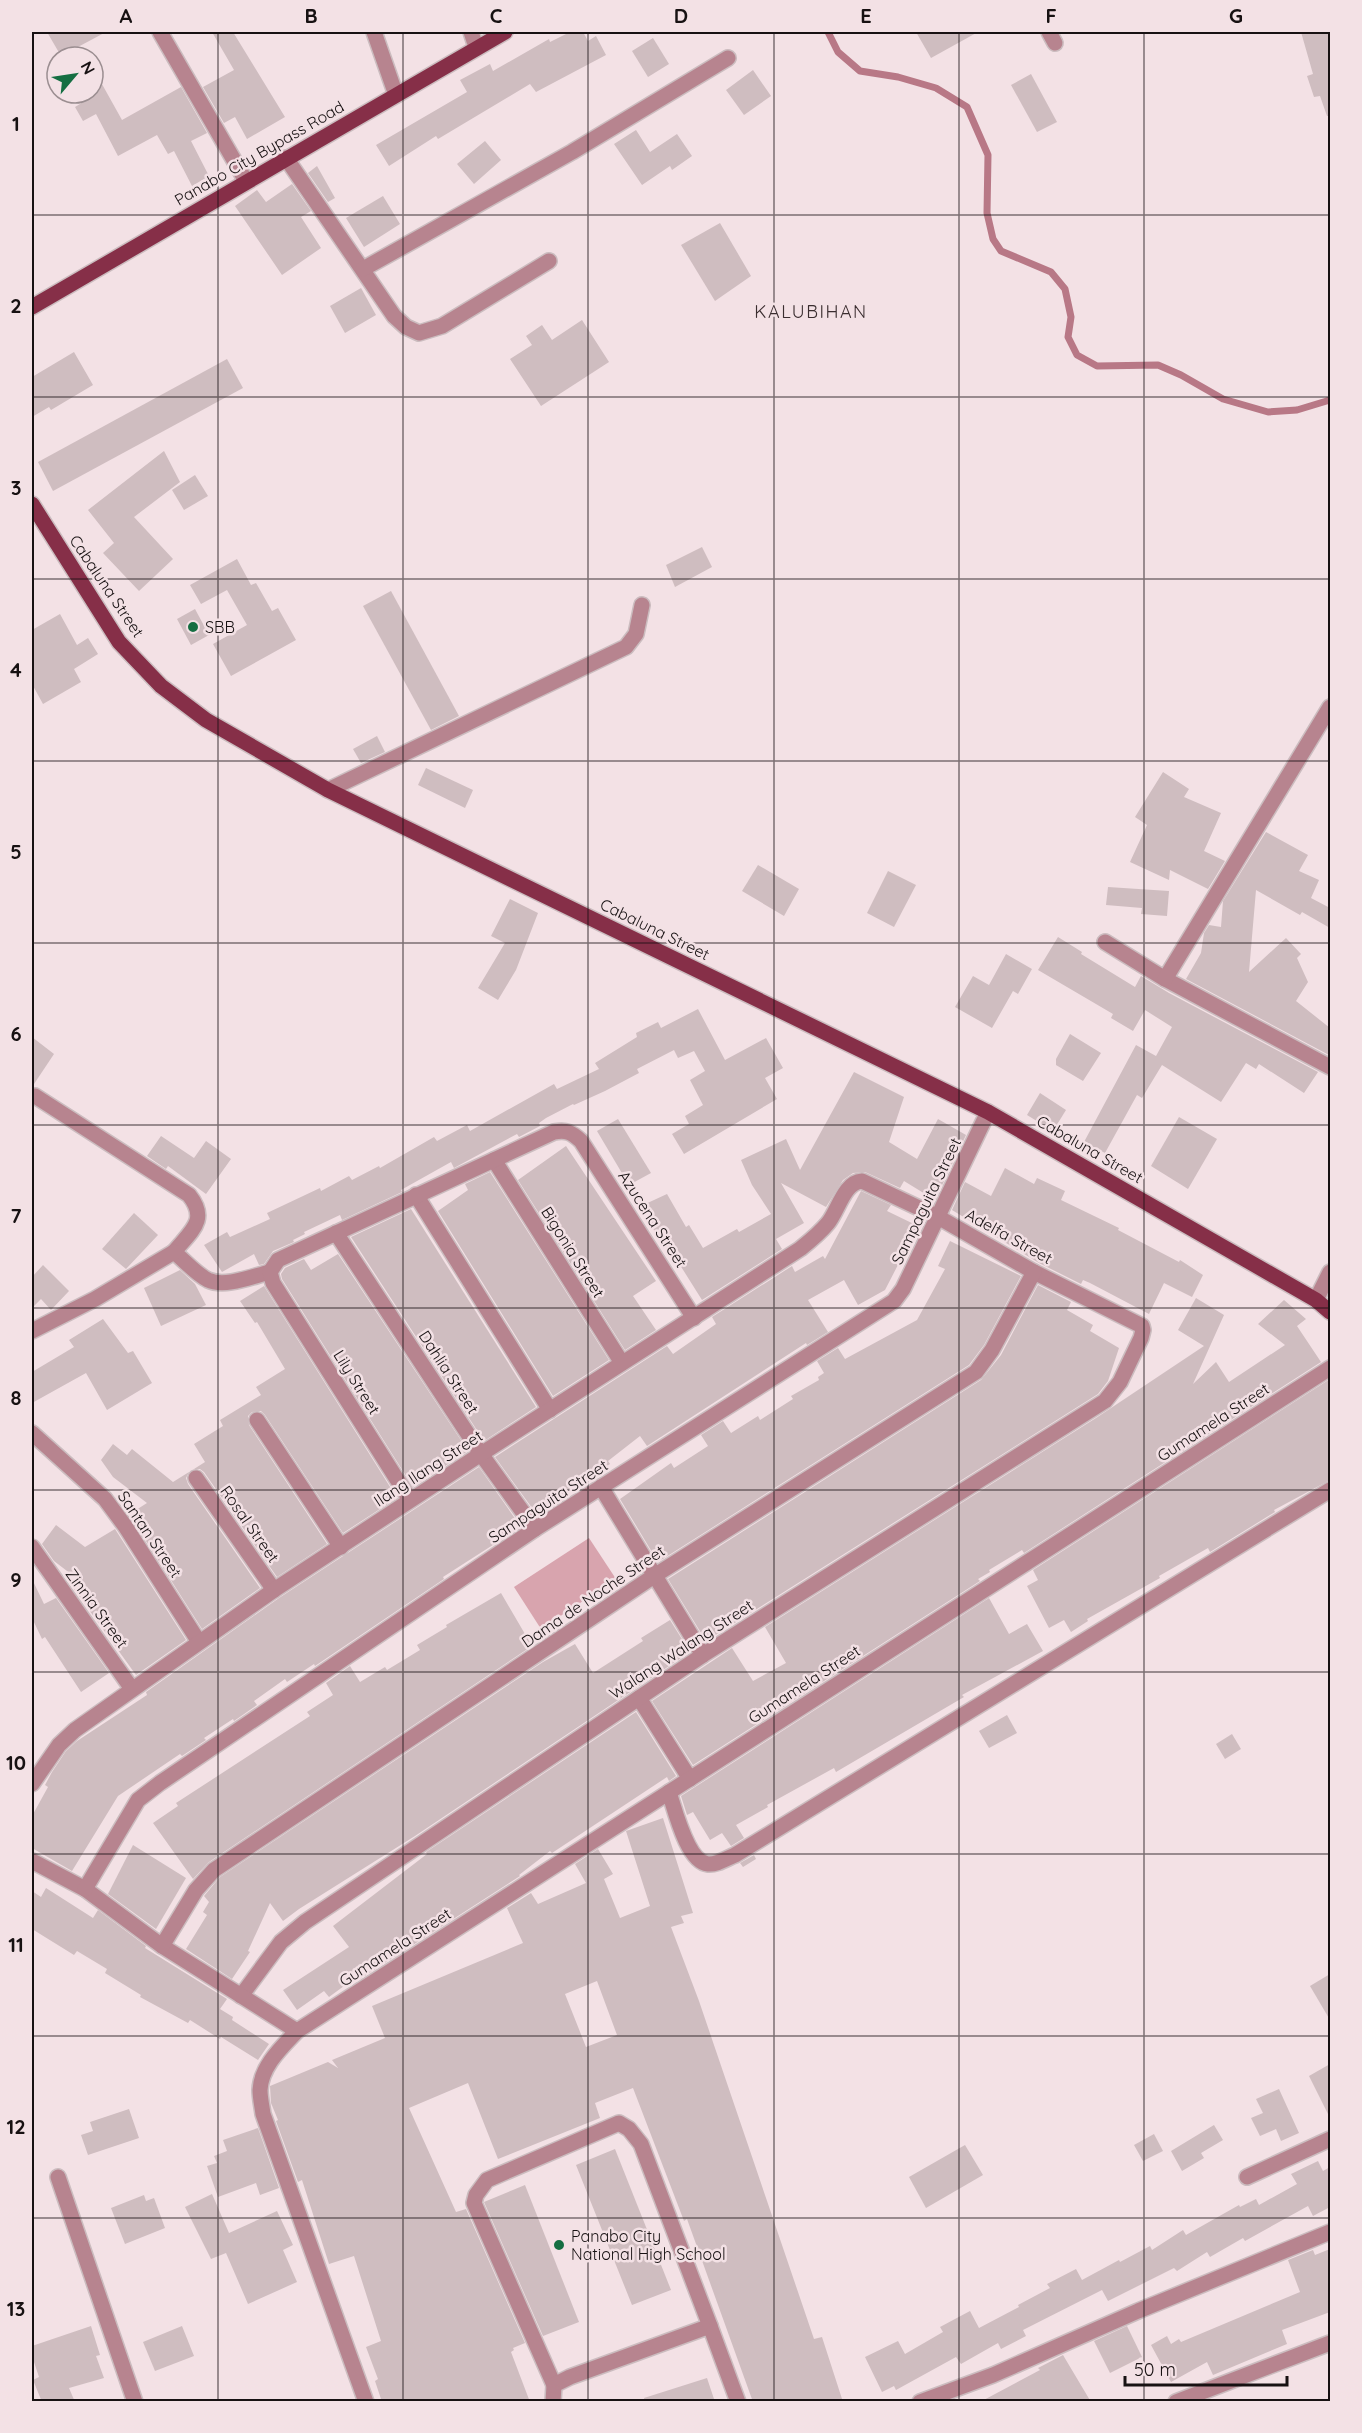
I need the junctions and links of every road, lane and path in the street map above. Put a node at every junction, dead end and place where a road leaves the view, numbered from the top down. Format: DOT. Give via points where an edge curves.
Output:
graph roads {
  1 [pos="160,32"];
  2 [pos="374,32"];
  3 [pos="471,32"];
  4 [pos="505,32"];
  5 [pos="476,47"];
  6 [pos="728,58"];
  7 [pos="396,94"];
  8 [pos="286,158"];
  9 [pos="246,181"];
  10 [pos="549,261"];
  11 [pos="363,269"];
  12 [pos="32,307"];
  13 [pos="32,504"];
  14 [pos="642,605"];
  15 [pos="1330,707"];
  16 [pos="328,790"];
  17 [pos="1105,942"];
  18 [pos="1165,979"];
  19 [pos="1330,1067"];
  20 [pos="35,1096"];
  21 [pos="988,1112"];
  22 [pos="494,1160"];
  23 [pos="848,1189"];
  24 [pos="416,1195"];
  25 [pos="938,1217"];
  26 [pos="336,1233"];
  27 [pos="174,1252"];
  28 [pos="1034,1272"];
  29 [pos="1330,1272"];
  30 [pos="272,1278"];
  31 [pos="1316,1300"];
  32 [pos="1330,1312"];
  33 [pos="694,1318"];
  34 [pos="32,1331"];
  35 [pos="1141,1338"];
  36 [pos="622,1363"];
  37 [pos="1330,1368"];
  38 [pos="550,1410"];
  39 [pos="257,1420"];
  40 [pos="32,1433"];
  41 [pos="481,1454"];
  42 [pos="196,1478"];
  43 [pos="601,1487"];
  44 [pos="1330,1490"];
  45 [pos="410,1500"];
  46 [pos="536,1528"];
  47 [pos="32,1547"];
  48 [pos="341,1547"];
  49 [pos="654,1576"];
  50 [pos="274,1590"];
  51 [pos="199,1642"];
  52 [pos="703,1655"];
  53 [pos="132,1689"];
  54 [pos="639,1698"];
  55 [pos="690,1779"];
  56 [pos="32,1784"];
  57 [pos="669,1792"];
  58 [pos="32,1861"];
  59 [pos="85,1889"];
  60 [pos="162,1946"];
  61 [pos="241,1996"];
  62 [pos="297,2031"];
  63 [pos="1330,2139"];
  64 [pos="58,2177"];
  65 [pos="1247,2177"];
  66 [pos="1330,2232"];
  67 [pos="711,2326"];
  68 [pos="1330,2343"];
  69 [pos="554,2385"];
  70 [pos="1180,2401"];
  71 [pos="135,2402"];
  72 [pos="366,2402"];
  73 [pos="553,2402"];
  74 [pos="738,2402"];
  75 [pos="920,2402"];
  1 -- 9 [label="street"];
  2 -- 7 [label="street"];
  3 -- 5 [label="street"];
  4 -- 5 [label="main road, Panabo City Bypass Road"];
  5 -- 7 [label="main road, Panabo City Bypass Road"];
  6 -- 11 [label="street" via="572,152"];
  7 -- 8 [label="main road, Panabo City Bypass Road"];
  8 -- 9 [label="main road, Panabo City Bypass Road"];
  8 -- 11 [label="street"];
  9 -- 12 [label="main road, Panabo City Bypass Road"];
  10 -- 11 [label="street" via="442,326 419,333 394,316"];
  13 -- 16 [label="main road, Cabaluna Street" via="119,642 161,686 206,720"];
  14 -- 16 [label="street" via="636,634 626,646"];
  15 -- 18 [label="street"];
  16 -- 21 [label="main road, Cabaluna Street"];
  17 -- 18 [label="street"];
  18 -- 19 [label="street"];
  20 -- 27 [label="street" via="189,1195 197,1205 197,1224"];
  21 -- 25 [label="street, Sampaguita Street"];
  21 -- 31 [label="main road, Cabaluna Street"];
  22 -- 24 [label="street"];
  22 -- 33 [label="street, Azucena Street" via="554,1132 571,1132 581,1141"];
  22 -- 36 [label="street, Bigonia Street"];
  23 -- 25 [label="street, Adelfa Street" via="862,1181"];
  23 -- 33 [label="street, Ilang Ilang Street" via="818,1235"];
  24 -- 26 [label="street"];
  24 -- 38 [label="street"];
  25 -- 28 [label="street, Adelfa Street"];
  25 -- 43 [label="street, Sampaguita Street" via="894,1301"];
  26 -- 30 [label="street" via="278,1260"];
  26 -- 41 [label="street, Dahlia Street"];
  27 -- 30 [label="street" via="211,1282"];
  27 -- 34 [label="street"];
  28 -- 35 [label="street, Adelfa Street" via="1137,1322 1143,1330"];
  28 -- 49 [label="street, Dama de Noche Street" via="976,1372"];
  29 -- 31 [label="street"];
  30 -- 45 [label="street, Lily Street"];
  31 -- 32 [label="main road, Cabaluna Street"];
  33 -- 36 [label="street, Ilang Ilang Street"];
  35 -- 52 [label="street, Walang Walang Street" via="1120,1382 1105,1401"];
  36 -- 38 [label="street, Ilang Ilang Street"];
  37 -- 55 [label="street, Gumamela Street"];
  38 -- 41 [label="street, Ilang Ilang Street"];
  39 -- 48 [label="street"];
  40 -- 51 [label="street, Santan Street" via="105,1499"];
  41 -- 45 [label="street, Ilang Ilang Street"];
  41 -- 46 [label="street, Dahlia Street"];
  42 -- 50 [label="street, Rosal Street"];
  43 -- 46 [label="street, Sampaguita Street"];
  43 -- 49 [label="street"];
  44 -- 57 [label="street" via="735,1855 706,1864 695,1857"];
  45 -- 48 [label="street, Ilang Ilang Street"];
  46 -- 59 [label="street, Sampaguita Street" via="138,1800"];
  47 -- 53 [label="street, Zinnia Street"];
  48 -- 50 [label="street, Ilang Ilang Street"];
  49 -- 52 [label="street"];
  49 -- 60 [label="street, Dama de Noche Street" via="214,1870 196,1890"];
  50 -- 51 [label="street, Ilang Ilang Street"];
  51 -- 53 [label="street, Ilang Ilang Street"];
  52 -- 54 [label="street, Walang Walang Street"];
  53 -- 56 [label="street, Ilang Ilang Street" via="59,1745"];
  54 -- 55 [label="street"];
  54 -- 61 [label="street, Walang Walang Street" via="305,1922 281,1942"];
  55 -- 57 [label="street, Gumamela Street"];
  57 -- 62 [label="street, Gumamela Street"];
  58 -- 59 [label="street"];
  59 -- 60 [label="street"];
  60 -- 61 [label="street"];
  61 -- 62 [label="street"];
  62 -- 72 [label="street, Gumamela Street" via="264,2073 260,2089 263,2114"];
  63 -- 65 [label="street"];
  64 -- 71 [label="street"];
  66 -- 75 [label="street" via="993,2375"];
  67 -- 69 [label="street"];
  67 -- 69 [label="street" via="641,2144 619,2122 487,2180 474,2203"];
  67 -- 74 [label="street"];
  68 -- 70 [label="street"];
  69 -- 73 [label="street"];
}
